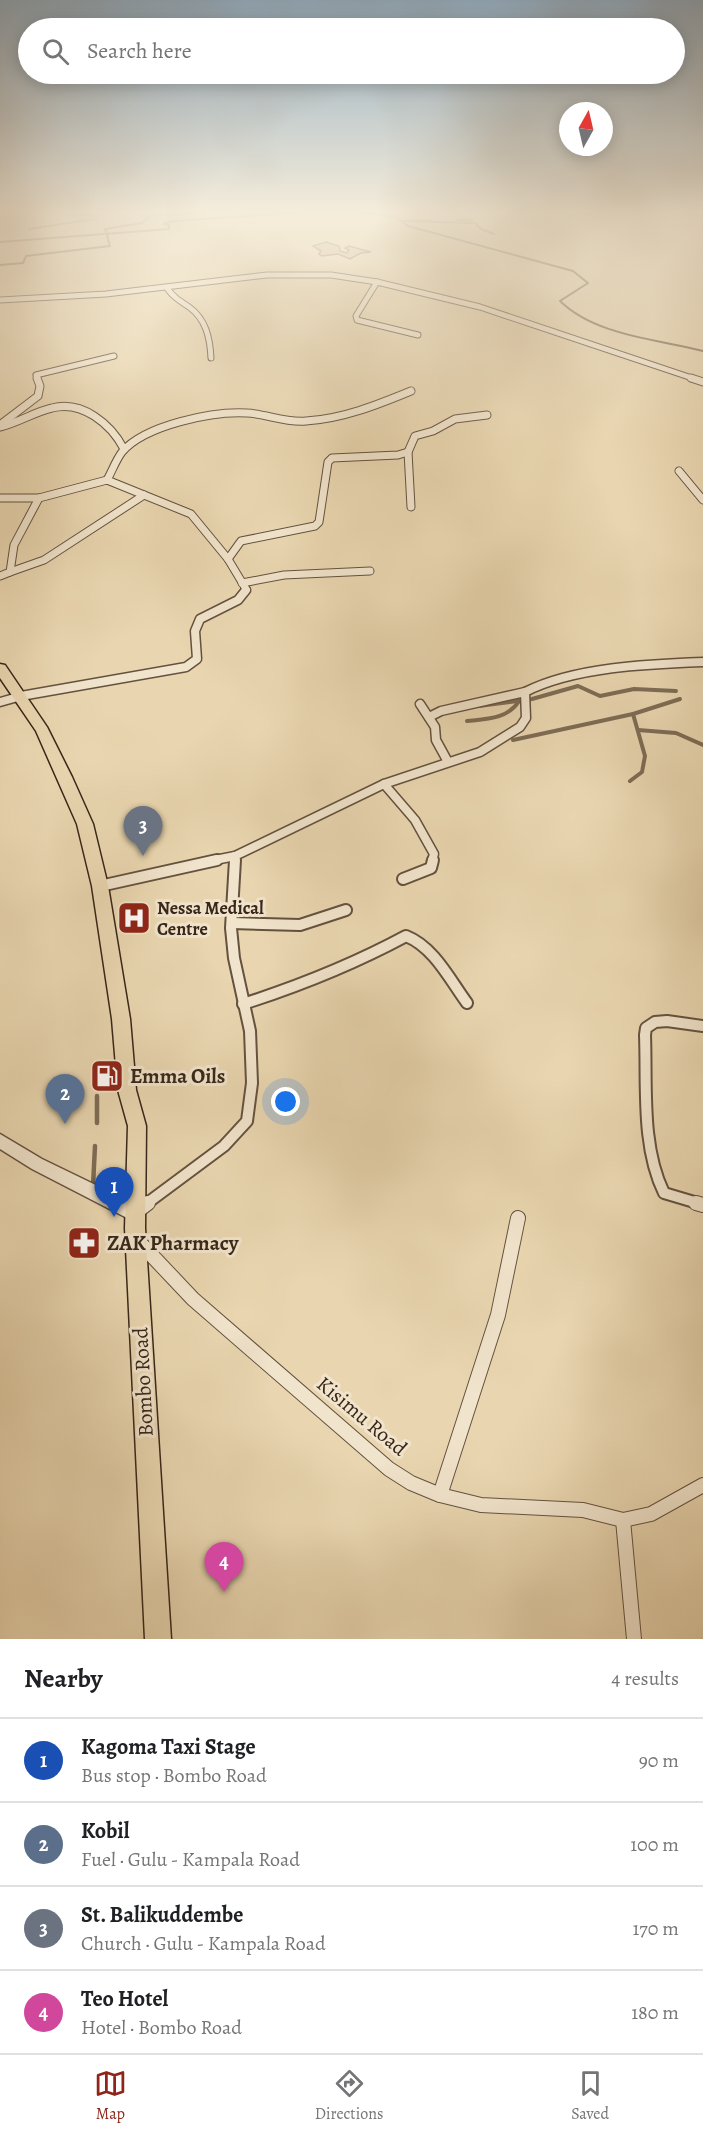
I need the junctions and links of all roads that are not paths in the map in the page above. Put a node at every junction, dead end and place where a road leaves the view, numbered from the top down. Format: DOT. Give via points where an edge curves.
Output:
graph roads {
  1 [pos="170,287"];
  2 [pos="374,287"];
  3 [pos="400,287"];
  4 [pos="167,288"];
  5 [pos="0,300"];
  6 [pos="418,335"];
  7 [pos="114,356"];
  8 [pos="211,358"];
  9 [pos="703,382"];
  10 [pos="411,391"];
  11 [pos="487,415"];
  12 [pos="0,426"];
  13 [pos="124,449"];
  14 [pos="408,452"];
  15 [pos="679,471"];
  16 [pos="107,480"];
  17 [pos="144,495"];
  18 [pos="0,498"];
  19 [pos="39,498"];
  20 [pos="703,500"];
  21 [pos="411,507"];
  22 [pos="228,559"];
  23 [pos="370,571"];
  24 [pos="10,572"];
  25 [pos="0,576"];
  26 [pos="242,583"];
  27 [pos="703,662"];
  28 [pos="0,668"];
  29 [pos="525,692"];
  30 [pos="21,696"];
  31 [pos="0,702"];
  32 [pos="420,704"];
  33 [pos="429,717"];
  34 [pos="448,762"];
  35 [pos="384,784"];
  36 [pos="235,856"];
  37 [pos="403,879"];
  38 [pos="100,886"];
  39 [pos="346,910"];
  40 [pos="232,923"];
  41 [pos="467,1003"];
  42 [pos="243,1004"];
  43 [pos="703,1026"];
  44 [pos="0,1141"];
  45 [pos="703,1205"];
  46 [pos="518,1218"];
  47 [pos="135,1221"];
  48 [pos="703,1485"];
  49 [pos="440,1495"];
  50 [pos="623,1520"];
  51 [pos="158,1639"];
  52 [pos="634,1639"];
  1 -- 4 [label="street"];
  2 -- 6 [label="street" via="357,320"];
  3 -- 9 [label="street" via="480,307"];
  4 -- 5 [label="street"];
  4 -- 8 [label="street" via="177,302 190,307 205,324"];
  7 -- 12 [label="street" via="36,375 38,396"];
  10 -- 13 [label="street" via="380,404 309,420 283,421 248,413 206,416 152,434"];
  11 -- 14 [label="street" via="455,419 415,436"];
  12 -- 13 [label="street" via="66,406 96,417"];
  13 -- 16 [label="street"];
  14 -- 21 [label="street"];
  14 -- 22 [label="street" via="332,458 315,526 241,541"];
  15 -- 20 [label="street"];
  16 -- 17 [label="street"];
  16 -- 19 [label="street"];
  17 -- 22 [label="street" via="191,514"];
  17 -- 24 [label="street" via="44,560"];
  18 -- 19 [label="street"];
  19 -- 24 [label="street" via="14,544"];
  22 -- 26 [label="street"];
  23 -- 26 [label="street" via="284,574"];
  24 -- 25 [label="street"];
  26 -- 30 [label="street" via="246,590 241,599 212,609 196,622 197,659 186,667"];
  27 -- 29 [label="street" via="658,663 600,672 544,683"];
  28 -- 30 [label="main road, Bombo Road"];
  29 -- 33 [label="street"];
  29 -- 34 [label="street" via="526,718 520,727 480,752"];
  30 -- 31 [label="street"];
  30 -- 38 [label="main road, Bombo Road" via="42,730 85,825"];
  32 -- 33 [label="street"];
  33 -- 34 [label="street"];
  34 -- 35 [label="street"];
  35 -- 36 [label="street"];
  35 -- 37 [label="street" via="415,820 434,854 431,868"];
  36 -- 38 [label="street"];
  36 -- 40 [label="street"];
  38 -- 47 [label="main road, Bombo Road" via="121,1019 127,1090 137,1126"];
  39 -- 40 [label="street" via="300,925"];
  40 -- 42 [label="street"];
  41 -- 42 [label="street" via="424,947 406,936 371,955"];
  42 -- 47 [label="street" via="250,1031 252,1083 247,1121 224,1146"];
  43 -- 45 [label="street" via="655,1022 646,1028 645,1035 652,1158 658,1183 664,1193"];
  44 -- 47 [label="street"];
  46 -- 49 [label="street" via="498,1315"];
  47 -- 49 [label="street, Kisimu Road" via="142,1247 193,1299 389,1468"];
  47 -- 51 [label="main road, Bombo Road"];
  48 -- 50 [label="street" via="651,1514"];
  49 -- 50 [label="street, Kisimu Road" via="481,1504 583,1510"];
  50 -- 52 [label="street"];
}
